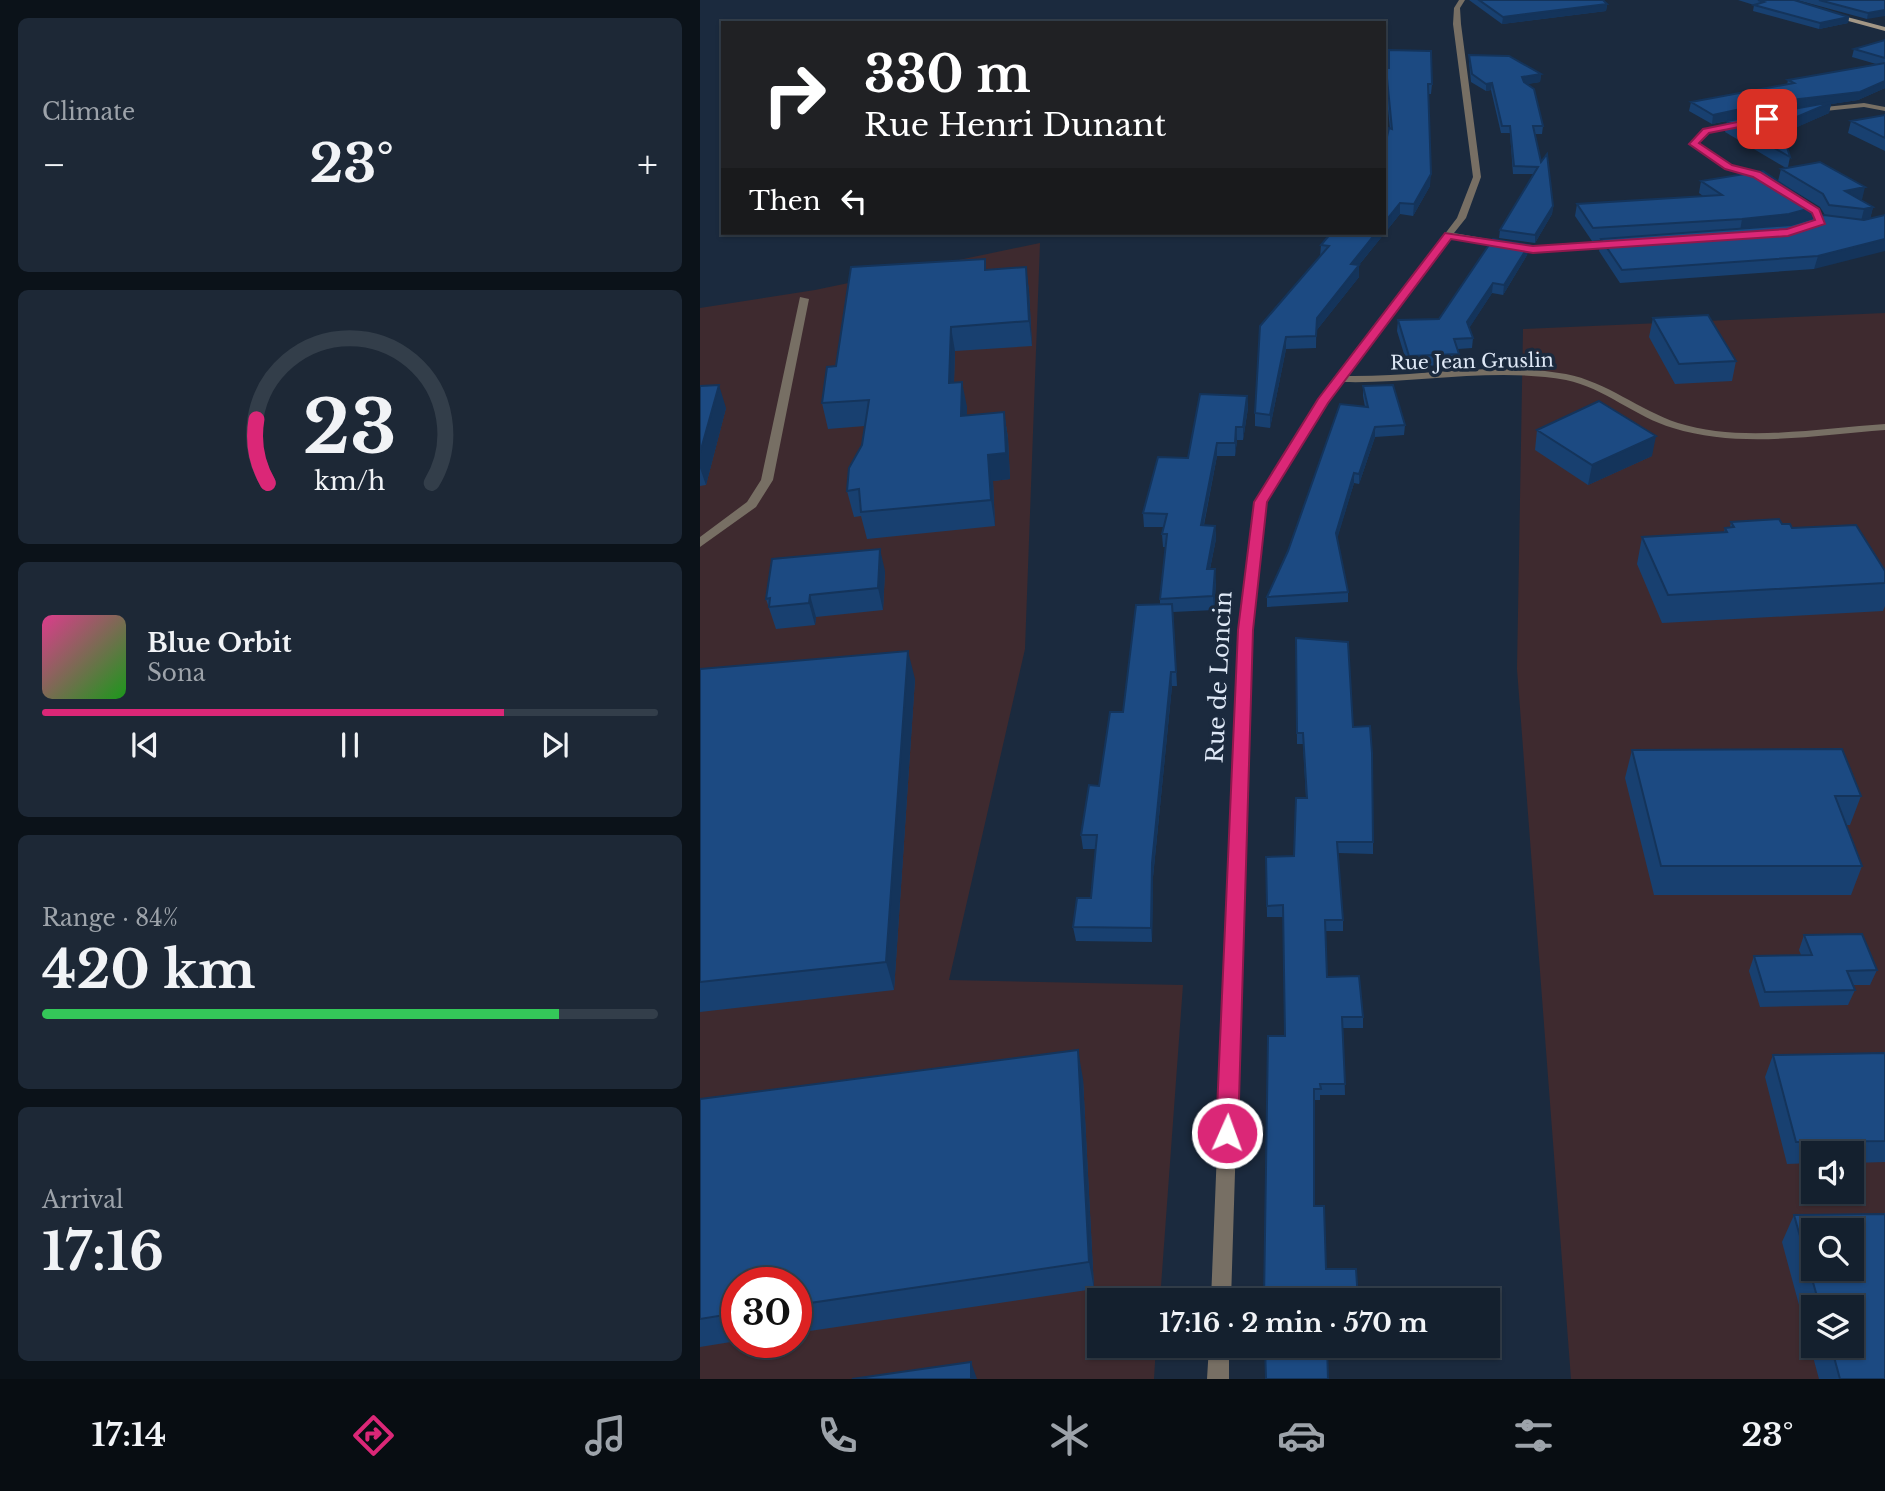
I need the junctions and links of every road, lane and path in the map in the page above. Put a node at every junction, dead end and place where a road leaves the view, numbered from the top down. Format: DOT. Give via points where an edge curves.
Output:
graph roads {
  1 [pos="1462,0"];
  2 [pos="1825,13"];
  3 [pos="1885,29"];
  4 [pos="1885,109"];
  5 [pos="1800,113"];
  6 [pos="1750,122"];
  7 [pos="1776,187"];
  8 [pos="1448,235"];
  9 [pos="1631,243"];
  10 [pos="804,299"];
  11 [pos="1341,379"];
  12 [pos="1885,427"];
  13 [pos="700,542"];
  14 [pos="1221,1288"];
  15 [pos="1219,1358"];
  16 [pos="1218,1379"];
  1 -- 8 [label="street, Rue de Loncin" via="1457,24 1476,177 1461,218"];
  2 -- 3 [label="main road"];
  4 -- 5 [label="street" via="1839,105"];
  6 -- 7 [label="street" via="1706,131 1693,144 1729,167 1756,174"];
  8 -- 9 [label="street" via="1533,250"];
  8 -- 11 [label="street, Rue de Loncin"];
  10 -- 13 [label="street" via="767,480 752,504"];
  11 -- 12 [label="street, Rue Jean Gruslin" via="1542,374 1588,382 1654,417 1694,430 1752,434"];
  11 -- 14 [label="street, Rue de Loncin" via="1260,502 1245,630"];
  15 -- 16 [label="street"];
}
